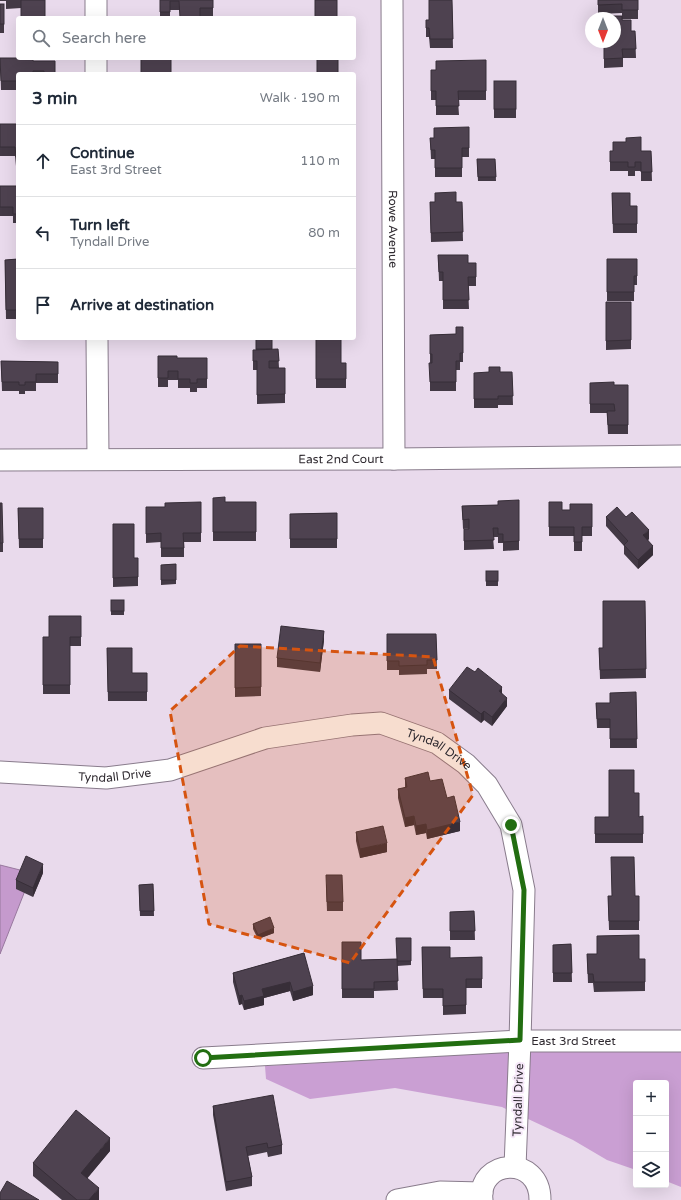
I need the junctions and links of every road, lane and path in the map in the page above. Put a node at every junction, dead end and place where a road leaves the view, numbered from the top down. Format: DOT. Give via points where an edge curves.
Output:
graph roads {
  1 [pos="96,0"];
  2 [pos="392,0"];
  3 [pos="96,16"];
  4 [pos="96,60"];
  5 [pos="96,72"];
  6 [pos="97,340"];
  7 [pos="681,456"];
  8 [pos="98,459"];
  9 [pos="394,459"];
  10 [pos="0,460"];
  11 [pos="0,772"];
  12 [pos="520,1040"];
  13 [pos="681,1041"];
  14 [pos="203,1058"];
  15 [pos="515,1167"];
  16 [pos="482,1196"];
  17 [pos="398,1200"];
  18 [pos="540,1200"];
  1 -- 3 [label="street"];
  2 -- 9 [label="street, Rowe Avenue"];
  4 -- 5 [label="street"];
  6 -- 8 [label="street"];
  7 -- 9 [label="street, East 2nd Court"];
  8 -- 9 [label="street, East 2nd Court"];
  8 -- 10 [label="street, East 2nd Court"];
  11 -- 12 [label="street, Tyndall Drive" via="106,778 170,770 265,738 381,723 437,743 466,764 487,786 511,825 524,890"];
  12 -- 13 [label="street, East 3rd Street"];
  12 -- 14 [label="street, East 3rd Street"];
  12 -- 15 [label="street, Tyndall Drive"];
  15 -- 16 [label="street" via="496,1170 488,1177 483,1186"];
  15 -- 18 [label="street" via="532,1175 538,1183"];
  16 -- 17 [label="street" via="440,1192"];
}
